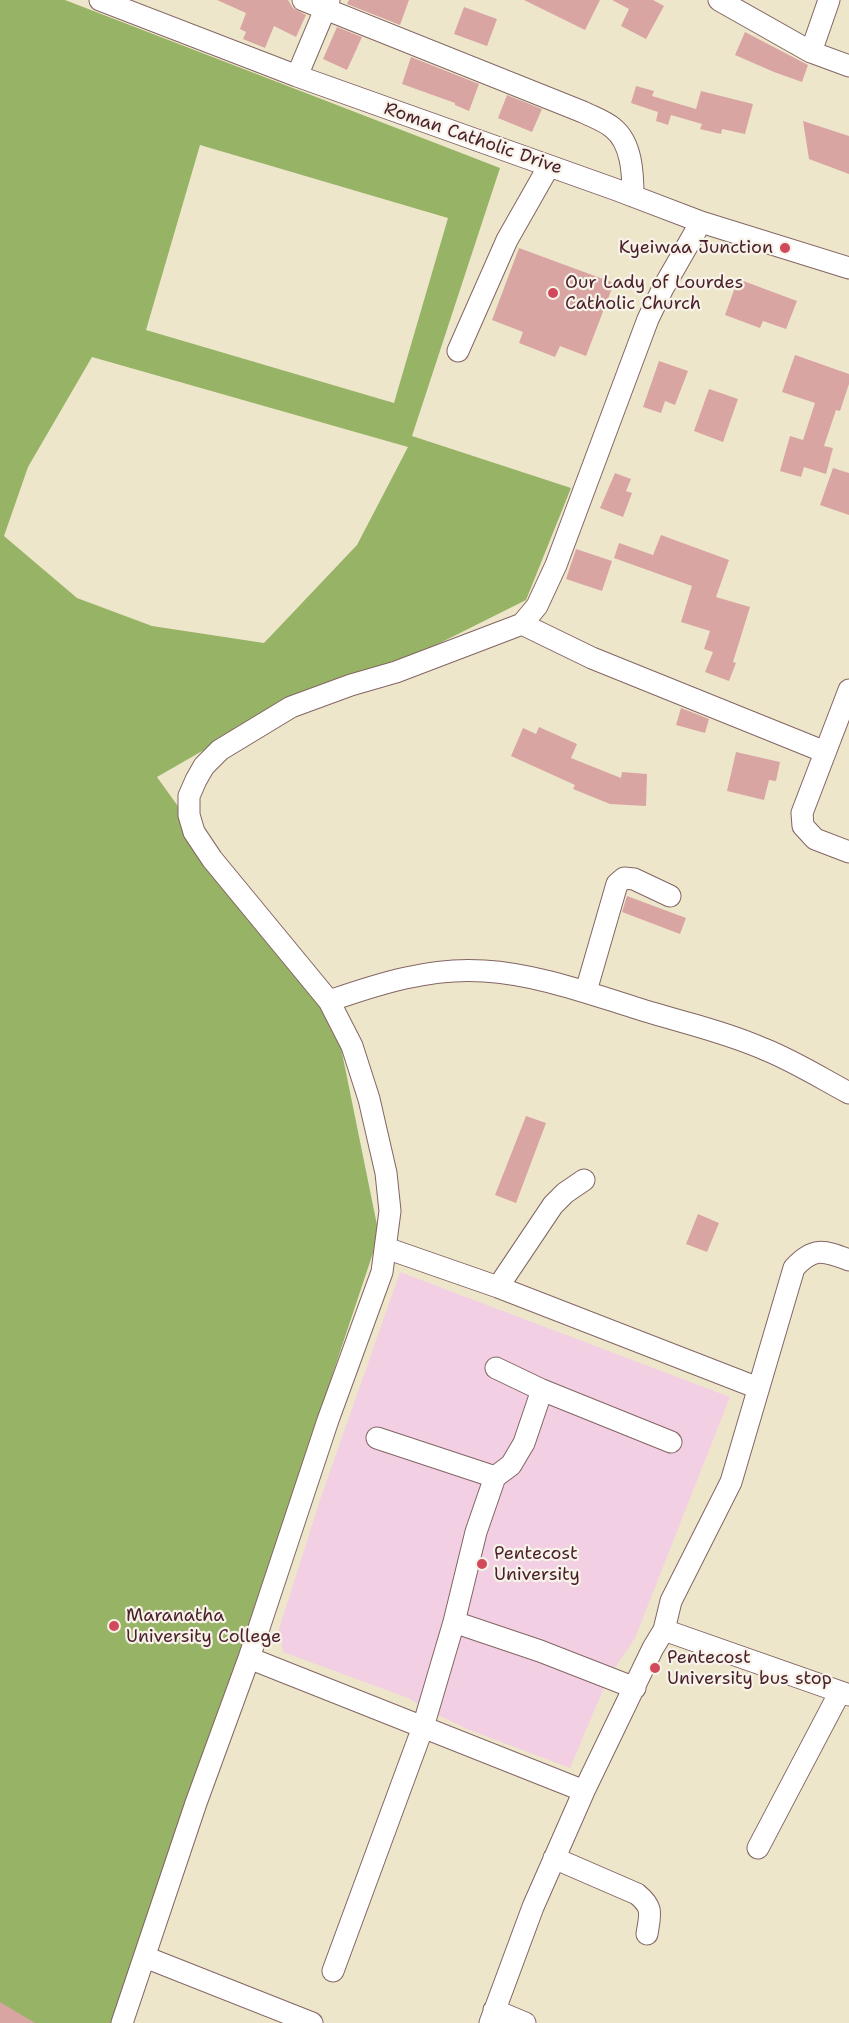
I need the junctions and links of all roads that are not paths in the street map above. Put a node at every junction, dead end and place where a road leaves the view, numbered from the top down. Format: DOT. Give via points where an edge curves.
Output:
graph roads {
  1 [pos="100,0"];
  2 [pos="303,0"];
  3 [pos="718,0"];
  4 [pos="829,0"];
  5 [pos="327,5"];
  6 [pos="810,52"];
  7 [pos="849,66"];
  8 [pos="297,76"];
  9 [pos="549,166"];
  10 [pos="633,196"];
  11 [pos="701,222"];
  12 [pos="849,268"];
  13 [pos="458,351"];
  14 [pos="522,624"];
  15 [pos="849,690"];
  16 [pos="825,752"];
  17 [pos="849,852"];
  18 [pos="670,896"];
  19 [pos="586,991"];
  20 [pos="329,1001"];
  21 [pos="849,1093"];
  22 [pos="584,1180"];
  23 [pos="386,1248"];
  24 [pos="849,1260"];
  25 [pos="498,1287"];
  26 [pos="496,1368"];
  27 [pos="758,1389"];
  28 [pos="542,1390"];
  29 [pos="377,1438"];
  30 [pos="671,1442"];
  31 [pos="495,1477"];
  32 [pos="454,1622"];
  33 [pos="664,1630"];
  34 [pos="249,1658"];
  35 [pos="634,1688"];
  36 [pos="844,1693"];
  37 [pos="423,1727"];
  38 [pos="584,1791"];
  39 [pos="758,1848"];
  40 [pos="554,1858"];
  41 [pos="647,1934"];
  42 [pos="145,1957"];
  43 [pos="333,1971"];
  44 [pos="492,2017"];
  45 [pos="122,2023"];
  46 [pos="312,2023"];
  47 [pos="525,2023"];
  1 -- 8 [label="street, Roman Catholic Drive"];
  2 -- 5 [label="street"];
  3 -- 6 [label="street"];
  4 -- 6 [label="street"];
  5 -- 8 [label="street"];
  5 -- 10 [label="street" via="614,128 630,158"];
  6 -- 7 [label="street"];
  8 -- 9 [label="street, Roman Catholic Drive"];
  9 -- 10 [label="street, Roman Catholic Drive"];
  9 -- 13 [label="street" via="507,240"];
  10 -- 11 [label="street, Roman Catholic Drive"];
  11 -- 12 [label="street, Roman Catholic Drive"];
  11 -- 14 [label="street" via="648,319 556,566 537,606"];
  14 -- 16 [label="street" via="592,657"];
  14 -- 20 [label="street" via="291,707 220,750 195,780 189,796 194,831 212,859"];
  15 -- 16 [label="street"];
  16 -- 17 [label="street" via="802,813 803,826 815,839"];
  18 -- 19 [label="street" via="634,879 624,878 617,884"];
  19 -- 20 [label="street" via="483,970 433,972"];
  19 -- 21 [label="street" via="764,1049"];
  20 -- 23 [label="street" via="352,1046 386,1173 390,1211"];
  22 -- 25 [label="street" via="553,1205"];
  23 -- 25 [label="street"];
  23 -- 34 [label="street" via="382,1272 327,1420"];
  24 -- 27 [label="street" via="825,1252 813,1253 804,1256 794,1268"];
  25 -- 27 [label="street"];
  26 -- 28 [label="street"];
  27 -- 33 [label="street" via="731,1482 671,1601"];
  28 -- 30 [label="street"];
  28 -- 31 [label="street" via="524,1443 511,1465"];
  29 -- 31 [label="street"];
  31 -- 32 [label="street" via="476,1532"];
  32 -- 35 [label="street"];
  32 -- 37 [label="street"];
  33 -- 35 [label="street"];
  33 -- 36 [label="street"];
  34 -- 37 [label="street"];
  34 -- 42 [label="street"];
  35 -- 38 [label="street"];
  36 -- 39 [label="street"];
  37 -- 38 [label="street"];
  37 -- 43 [label="street"];
  38 -- 40 [label="street"];
  40 -- 41 [label="street" via="643,1898 650,1910"];
  40 -- 44 [label="street"];
  42 -- 45 [label="street"];
  42 -- 46 [label="street"];
  44 -- 47 [label="street"];
}
